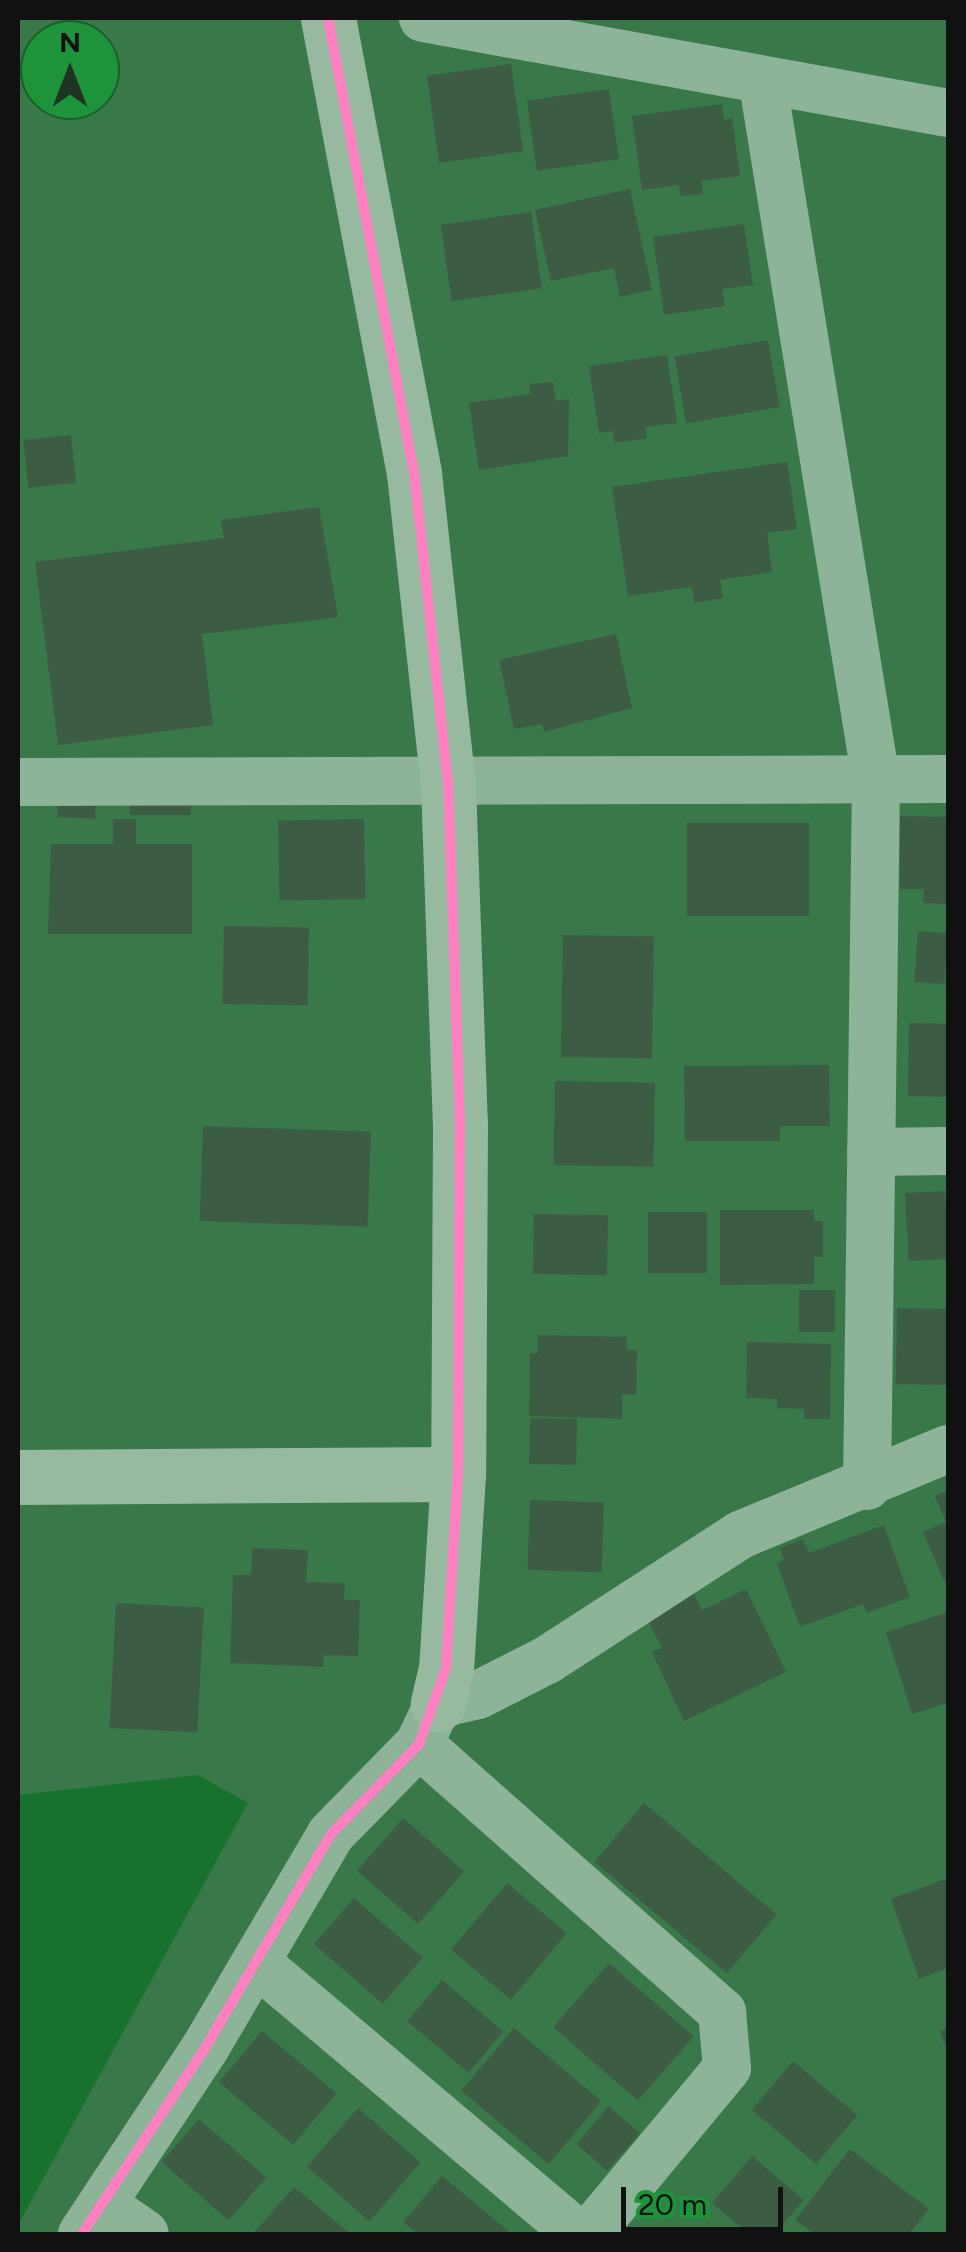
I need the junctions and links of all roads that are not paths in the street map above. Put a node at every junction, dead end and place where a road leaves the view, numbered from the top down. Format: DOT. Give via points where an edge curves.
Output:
graph roads {
  1 [pos="328,18"];
  2 [pos="423,18"];
  3 [pos="763,84"];
  4 [pos="948,113"];
  5 [pos="948,779"];
  6 [pos="876,780"];
  7 [pos="18,782"];
  8 [pos="448,784"];
  9 [pos="948,1151"];
  10 [pos="871,1152"];
  11 [pos="948,1448"];
  12 [pos="458,1474"];
  13 [pos="18,1478"];
  14 [pos="867,1486"];
  15 [pos="429,1724"];
  16 [pos="256,1962"];
  17 [pos="92,2219"];
  18 [pos="145,2234"];
  19 [pos="578,2234"];
  20 [pos="589,2234"];
  1 -- 8 [label="street" via="414,473"];
  2 -- 3 [label="street"];
  3 -- 4 [label="street"];
  3 -- 6 [label="street"];
  5 -- 6 [label="street"];
  6 -- 8 [label="street"];
  6 -- 10 [label="street"];
  7 -- 8 [label="street"];
  8 -- 12 [label="street" via="460,1123"];
  9 -- 10 [label="street"];
  10 -- 14 [label="street"];
  11 -- 14 [label="street"];
  12 -- 13 [label="street"];
  12 -- 15 [label="street" via="446,1668"];
  14 -- 15 [label="street" via="740,1535 547,1660"];
  15 -- 16 [label="street" via="331,1834"];
  15 -- 20 [label="street" via="722,2012 727,2068"];
  16 -- 17 [label="street"];
  16 -- 19 [label="street"];
  17 -- 18 [label="street"];
}
